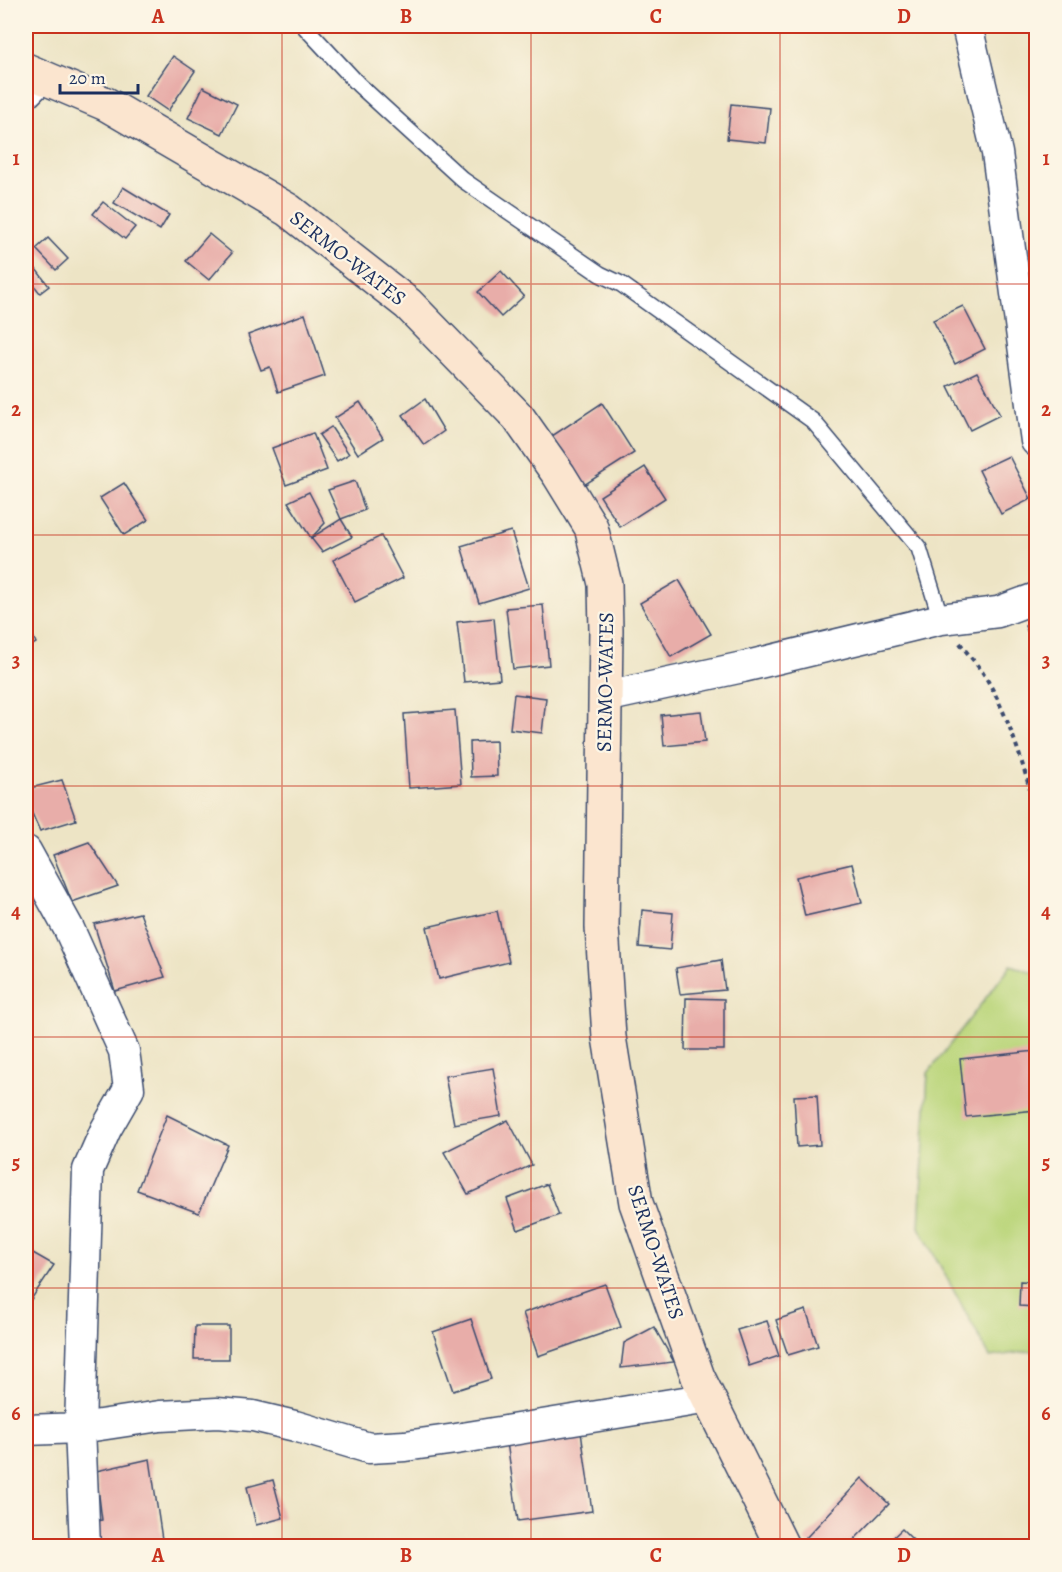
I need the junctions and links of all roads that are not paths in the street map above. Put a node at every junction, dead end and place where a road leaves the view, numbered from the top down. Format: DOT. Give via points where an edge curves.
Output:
graph roads {
  1 [pos="304,26"];
  2 [pos="967,26"];
  3 [pos="31,80"];
  4 [pos="1036,441"];
  5 [pos="1036,598"];
  6 [pos="941,619"];
  7 [pos="605,696"];
  8 [pos="26,851"];
  9 [pos="709,1398"];
  10 [pos="80,1428"];
  11 [pos="26,1430"];
  12 [pos="85,1546"];
  13 [pos="781,1546"];
  1 -- 6 [label="lane" via="359,85 463,180 621,284 813,421 919,548"];
  2 -- 4 [label="street" via="997,153"];
  3 -- 7 [label="main road, SERMO-WATES" via="106,104 288,210 408,304 518,417 591,526 605,584"];
  5 -- 6 [label="street" via="998,612"];
  6 -- 7 [label="street"];
  7 -- 9 [label="main road, SERMO-WATES" via="602,927 609,1037 636,1203"];
  8 -- 10 [label="street" via="69,929 124,1051 129,1089 88,1170"];
  9 -- 10 [label="street" via="456,1439 369,1448 253,1416 217,1413 160,1416"];
  9 -- 13 [label="main road, SERMO-WATES"];
  10 -- 11 [label="street"];
  10 -- 12 [label="street"];
}
